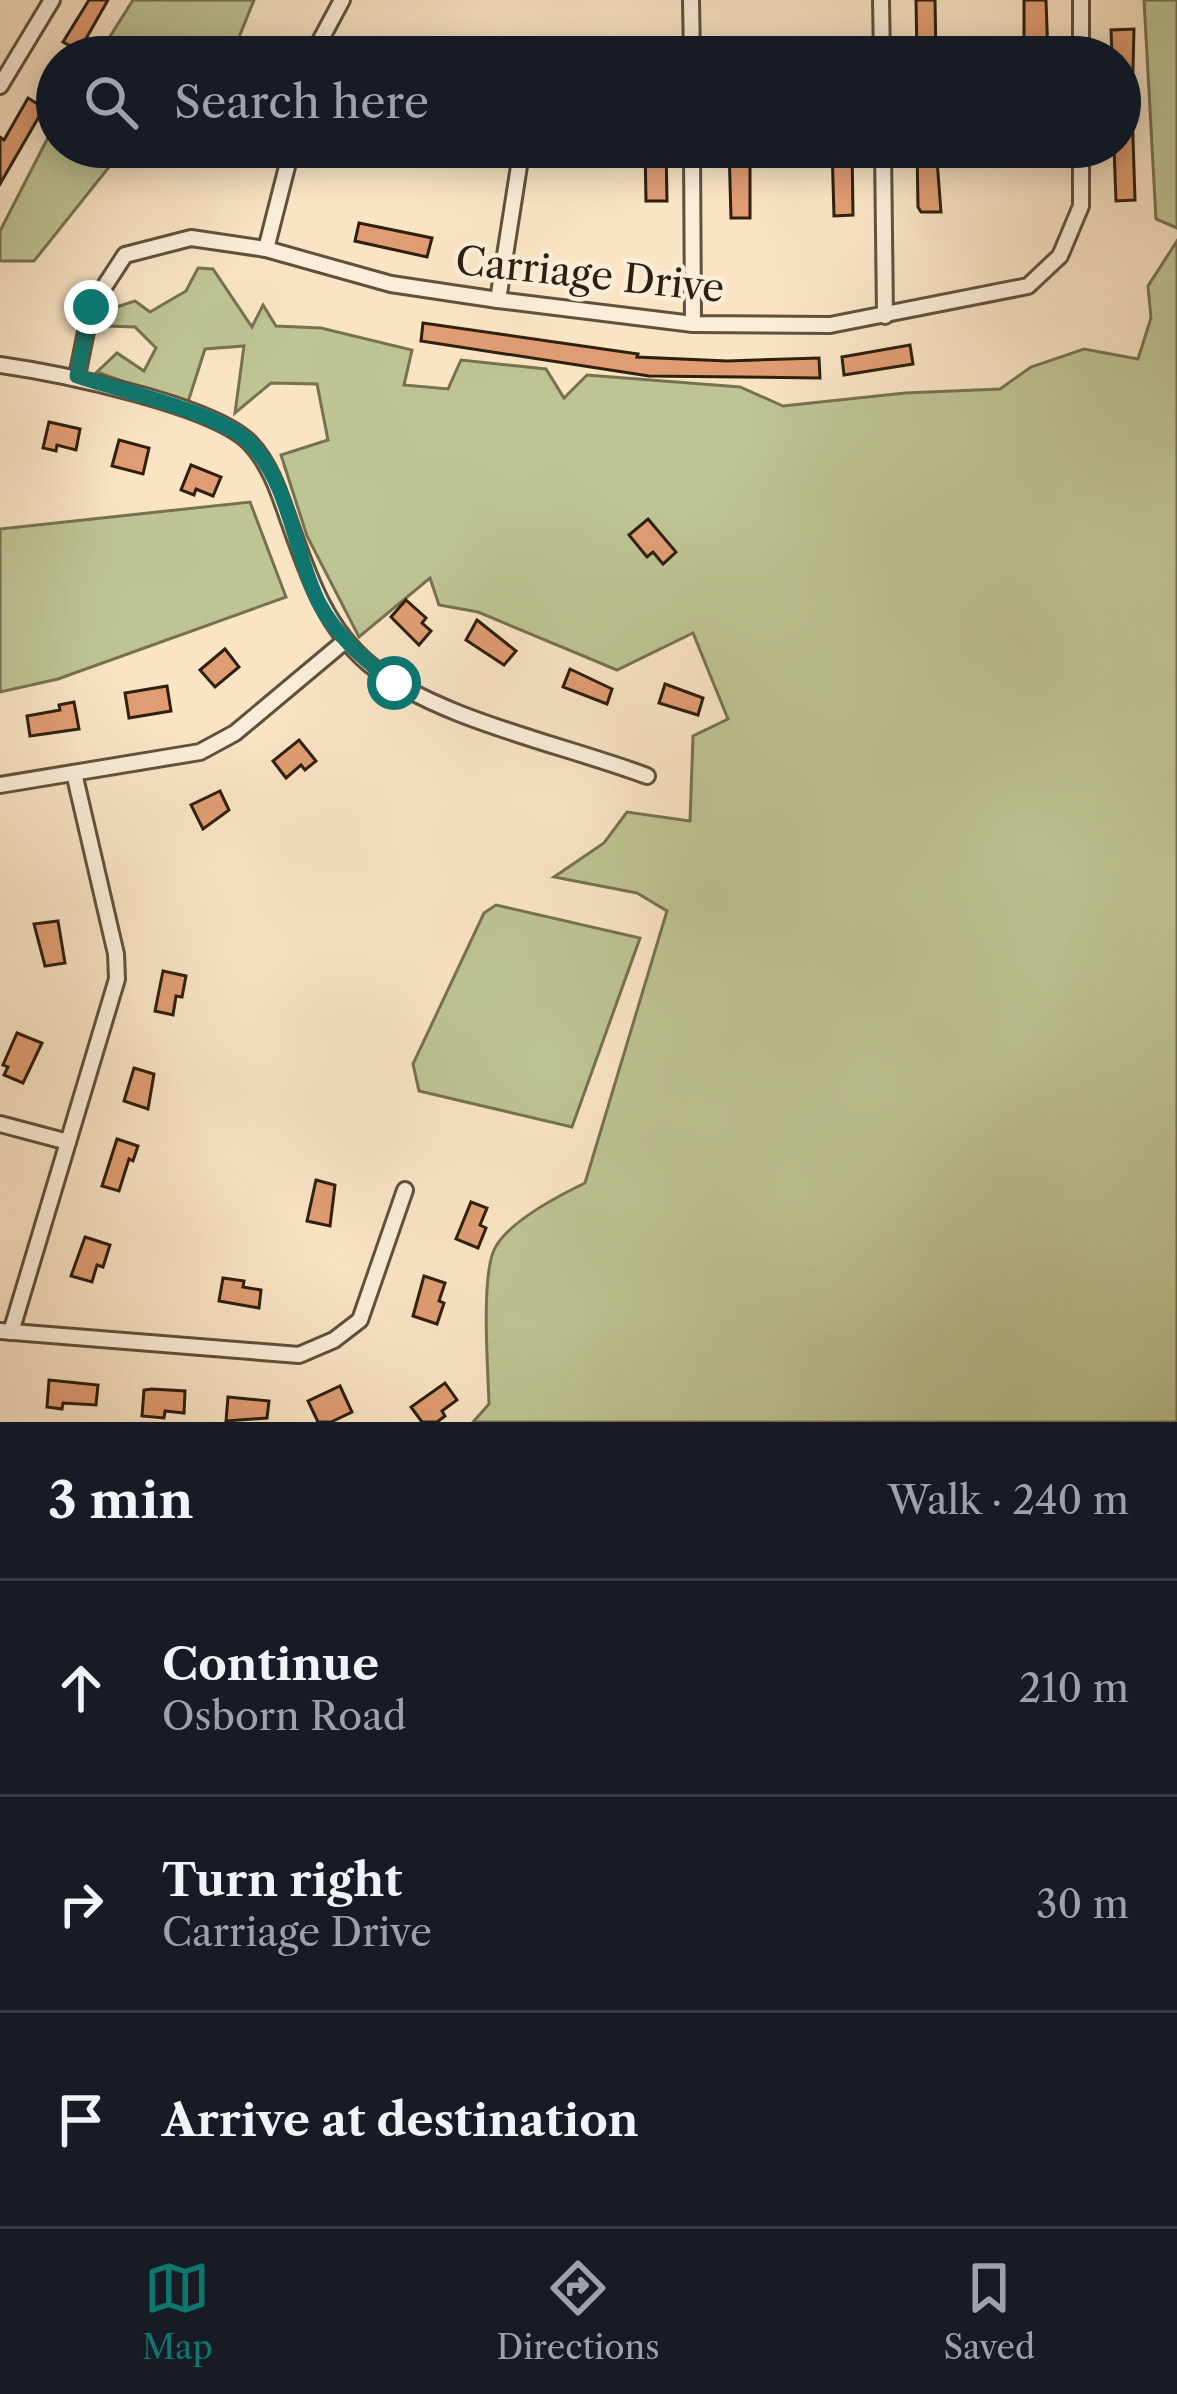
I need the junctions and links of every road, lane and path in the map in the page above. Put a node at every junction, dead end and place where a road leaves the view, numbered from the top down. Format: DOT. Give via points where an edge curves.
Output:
graph roads {
  1 [pos="52,0"];
  2 [pos="342,0"];
  3 [pos="692,0"];
  4 [pos="881,0"];
  5 [pos="1081,0"];
  6 [pos="323,36"];
  7 [pos="692,36"];
  8 [pos="882,36"];
  9 [pos="1081,36"];
  10 [pos="0,86"];
  11 [pos="287,168"];
  12 [pos="519,168"];
  13 [pos="692,168"];
  14 [pos="883,168"];
  15 [pos="1081,168"];
  16 [pos="266,248"];
  17 [pos="498,300"];
  18 [pos="885,316"];
  19 [pos="693,324"];
  20 [pos="0,365"];
  21 [pos="77,376"];
  22 [pos="345,641"];
  23 [pos="74,773"];
  24 [pos="647,776"];
  25 [pos="0,785"];
  26 [pos="0,1124"];
  27 [pos="68,1142"];
  28 [pos="405,1190"];
  29 [pos="6,1331"];
  1 -- 10 [label="street"];
  2 -- 6 [label="street"];
  3 -- 7 [label="street"];
  4 -- 8 [label="street"];
  5 -- 9 [label="street"];
  11 -- 16 [label="street"];
  12 -- 17 [label="street"];
  13 -- 19 [label="street"];
  14 -- 18 [label="street"];
  15 -- 18 [label="street, Carriage Drive" via="1081,206 1060,256 1028,286"];
  16 -- 17 [label="street, Carriage Drive" via="391,284"];
  16 -- 21 [label="street, Carriage Drive" via="191,238 125,255 91,307"];
  17 -- 19 [label="street, Carriage Drive"];
  18 -- 19 [label="street, Carriage Drive" via="830,325"];
  20 -- 21 [label="street"];
  21 -- 22 [label="street" via="223,424 247,440 265,462 320,603"];
  22 -- 23 [label="street" via="235,734 200,752"];
  22 -- 24 [label="street" via="426,700"];
  23 -- 25 [label="street"];
  23 -- 27 [label="street" via="117,979"];
  26 -- 27 [label="street"];
  27 -- 29 [label="street"];
  28 -- 29 [label="street" via="360,1320 299,1355"];
}
